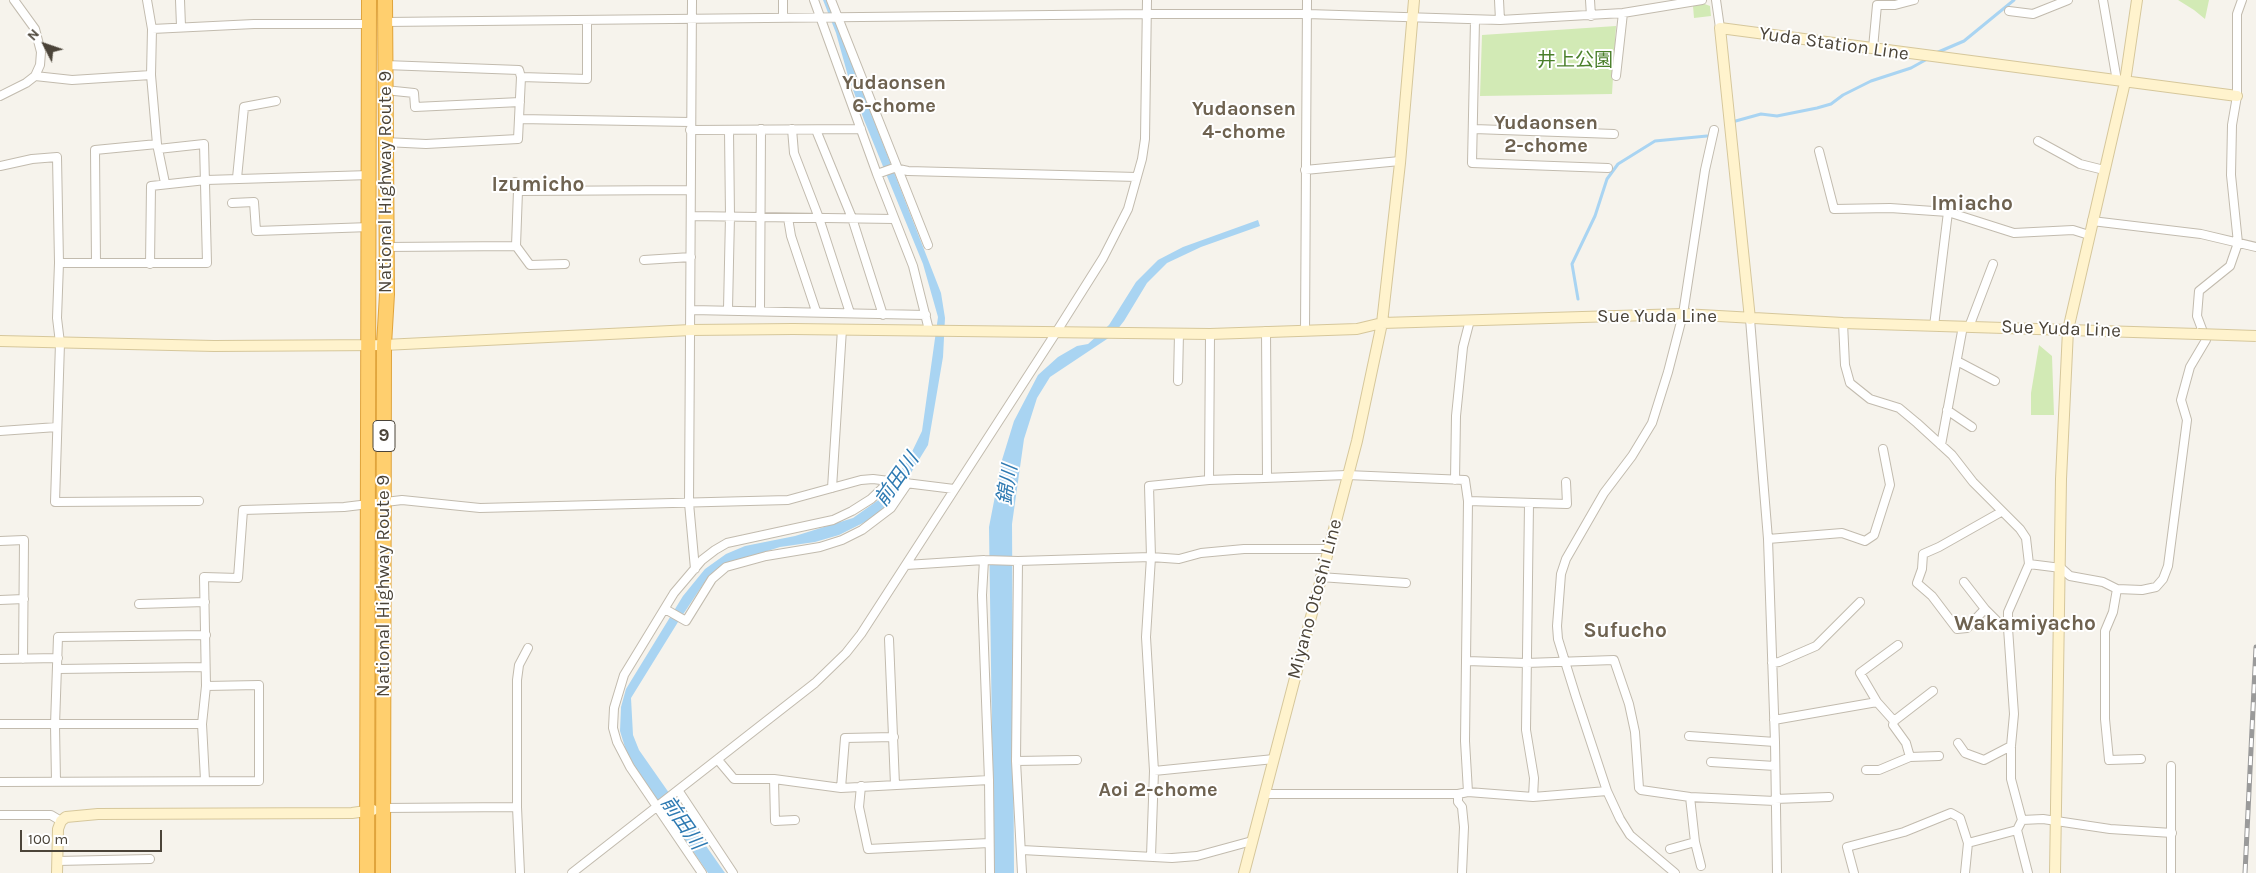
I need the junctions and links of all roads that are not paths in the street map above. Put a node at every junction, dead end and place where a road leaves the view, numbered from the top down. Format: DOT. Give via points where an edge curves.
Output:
graph roads {
  1 [pos="14,0"];
  2 [pos="147,0"];
  3 [pos="180,0"];
  4 [pos="369,0"];
  5 [pos="385,0"];
  6 [pos="692,0"];
  7 [pos="783,0"];
  8 [pos="814,0"];
  9 [pos="831,0"];
  10 [pos="1147,0"];
  11 [pos="1307,0"];
  12 [pos="1414,0"];
  13 [pos="1499,0"];
  14 [pos="1590,0"];
  15 [pos="1702,0"];
  16 [pos="1716,0"];
  17 [pos="1914,0"];
  18 [pos="2068,0"];
  19 [pos="2103,0"];
  20 [pos="2137,0"];
  21 [pos="2242,0"];
  22 [pos="2009,11"];
  23 [pos="1623,13"];
  24 [pos="1147,14"];
  25 [pos="1307,14"];
  26 [pos="1591,16"];
  27 [pos="823,17"];
  28 [pos="838,17"];
  29 [pos="693,18"];
  30 [pos="783,18"];
  31 [pos="1412,18"];
  32 [pos="587,20"];
  33 [pos="1475,20"];
  34 [pos="1500,20"];
  35 [pos="384,22"];
  36 [pos="369,24"];
  37 [pos="180,26"];
  38 [pos="1720,28"];
  39 [pos="152,29"];
  40 [pos="1873,48"];
  41 [pos="386,65"];
  42 [pos="151,74"];
  43 [pos="35,76"];
  44 [pos="1616,76"];
  45 [pos="521,77"];
  46 [pos="2121,81"];
  47 [pos="385,90"];
  48 [pos="0,96"];
  49 [pos="2237,96"];
  50 [pos="276,101"];
  51 [pos="520,102"];
  52 [pos="519,119"];
  53 [pos="690,122"];
  54 [pos="792,129"];
  55 [pos="861,129"];
  56 [pos="1474,129"];
  57 [pos="690,130"];
  58 [pos="761,130"];
  59 [pos="816,130"];
  60 [pos="1714,130"];
  61 [pos="729,131"];
  62 [pos="1614,134"];
  63 [pos="2038,141"];
  64 [pos="385,142"];
  65 [pos="157,146"];
  66 [pos="1819,151"];
  67 [pos="1400,161"];
  68 [pos="0,166"];
  69 [pos="1608,168"];
  70 [pos="896,169"];
  71 [pos="1305,170"];
  72 [pos="2104,170"];
  73 [pos="877,174"];
  74 [pos="370,175"];
  75 [pos="1137,176"];
  76 [pos="237,178"];
  77 [pos="206,180"];
  78 [pos="515,182"];
  79 [pos="165,183"];
  80 [pos="690,190"];
  81 [pos="518,191"];
  82 [pos="232,203"];
  83 [pos="1948,212"];
  84 [pos="691,216"];
  85 [pos="730,216"];
  86 [pos="761,218"];
  87 [pos="788,218"];
  88 [pos="818,218"];
  89 [pos="852,218"];
  90 [pos="894,219"];
  91 [pos="2092,221"];
  92 [pos="370,227"];
  93 [pos="2089,236"];
  94 [pos="2238,243"];
  95 [pos="928,245"];
  96 [pos="516,246"];
  97 [pos="385,247"];
  98 [pos="2256,247"];
  99 [pos="691,257"];
  100 [pos="644,260"];
  101 [pos="59,263"];
  102 [pos="96,263"];
  103 [pos="150,264"];
  104 [pos="565,264"];
  105 [pos="1993,264"];
  106 [pos="728,309"];
  107 [pos="692,310"];
  108 [pos="760,310"];
  109 [pos="816,311"];
  110 [pos="850,313"];
  111 [pos="1683,314"];
  112 [pos="883,315"];
  113 [pos="926,315"];
  114 [pos="1750,319"];
  115 [pos="1470,320"];
  116 [pos="1382,323"];
  117 [pos="1843,323"];
  118 [pos="1934,326"];
  119 [pos="1966,327"];
  120 [pos="842,329"];
  121 [pos="692,330"];
  122 [pos="930,330"];
  123 [pos="1305,330"];
  124 [pos="2068,330"];
  125 [pos="1057,331"];
  126 [pos="1266,331"];
  127 [pos="1179,333"];
  128 [pos="1210,334"];
  129 [pos="2256,336"];
  130 [pos="0,341"];
  131 [pos="60,343"];
  132 [pos="368,344"];
  133 [pos="384,345"];
  134 [pos="1957,361"];
  135 [pos="1178,381"];
  136 [pos="1995,382"];
  137 [pos="1948,410"];
  138 [pos="57,427"];
  139 [pos="1972,427"];
  140 [pos="0,431"];
  141 [pos="1941,445"];
  142 [pos="1884,449"];
  143 [pos="1347,475"];
  144 [pos="1266,477"];
  145 [pos="1208,480"];
  146 [pos="1455,480"];
  147 [pos="889,482"];
  148 [pos="1566,482"];
  149 [pos="908,483"];
  150 [pos="832,488"];
  151 [pos="954,489"];
  152 [pos="199,501"];
  153 [pos="383,501"];
  154 [pos="1468,501"];
  155 [pos="368,503"];
  156 [pos="689,503"];
  157 [pos="1529,504"];
  158 [pos="2001,512"];
  159 [pos="1768,539"];
  160 [pos="0,541"];
  161 [pos="1328,549"];
  162 [pos="1151,557"];
  163 [pos="984,560"];
  164 [pos="1018,561"];
  165 [pos="2029,564"];
  166 [pos="906,565"];
  167 [pos="2060,568"];
  168 [pos="695,569"];
  169 [pos="1320,577"];
  170 [pos="1964,582"];
  171 [pos="1406,583"];
  172 [pos="2117,589"];
  173 [pos="24,599"];
  174 [pos="0,600"];
  175 [pos="205,602"];
  176 [pos="1860,602"];
  177 [pos="139,604"];
  178 [pos="1985,608"];
  179 [pos="665,610"];
  180 [pos="2008,628"];
  181 [pos="206,634"];
  182 [pos="889,639"];
  183 [pos="1898,645"];
  184 [pos="528,648"];
  185 [pos="58,658"];
  186 [pos="0,659"];
  187 [pos="23,659"];
  188 [pos="1467,661"];
  189 [pos="1566,662"];
  190 [pos="1526,663"];
  191 [pos="1772,663"];
  192 [pos="58,668"];
  193 [pos="205,668"];
  194 [pos="206,686"];
  195 [pos="1933,691"];
  196 [pos="1877,702"];
  197 [pos="1774,720"];
  198 [pos="1894,721"];
  199 [pos="0,724"];
  200 [pos="202,724"];
  201 [pos="55,725"];
  202 [pos="1689,736"];
  203 [pos="894,737"];
  204 [pos="1775,742"];
  205 [pos="1958,743"];
  206 [pos="2011,746"];
  207 [pos="1939,756"];
  208 [pos="1910,757"];
  209 [pos="1274,759"];
  210 [pos="2141,759"];
  211 [pos="718,760"];
  212 [pos="1077,760"];
  213 [pos="1016,762"];
  214 [pos="1711,762"];
  215 [pos="1775,766"];
  216 [pos="2171,766"];
  217 [pos="1866,770"];
  218 [pos="1154,771"];
  219 [pos="774,779"];
  220 [pos="205,780"];
  221 [pos="989,780"];
  222 [pos="0,782"];
  223 [pos="56,782"];
  224 [pos="895,785"];
  225 [pos="861,786"];
  226 [pos="841,788"];
  227 [pos="678,790"];
  228 [pos="1607,791"];
  229 [pos="1468,792"];
  230 [pos="1264,794"];
  231 [pos="1458,794"];
  232 [pos="1690,796"];
  233 [pos="1533,797"];
  234 [pos="1829,797"];
  235 [pos="1775,799"];
  236 [pos="517,807"];
  237 [pos="656,807"];
  238 [pos="383,808"];
  239 [pos="367,810"];
  240 [pos="0,815"];
  241 [pos="795,820"];
  242 [pos="2022,820"];
  243 [pos="2056,820"];
  244 [pos="61,821"];
  245 [pos="2017,830"];
  246 [pos="2172,833"];
  247 [pos="1252,841"];
  248 [pos="1695,842"];
  249 [pos="989,843"];
  250 [pos="1968,844"];
  251 [pos="1670,849"];
  252 [pos="1022,850"];
  253 [pos="1151,856"];
  254 [pos="150,859"];
  255 [pos="57,862"];
  256 [pos="1700,866"];
  257 [pos="57,873"];
  258 [pos="367,873"];
  259 [pos="383,873"];
  260 [pos="520,873"];
  261 [pos="572,873"];
  262 [pos="702,873"];
  263 [pos="733,873"];
  264 [pos="990,873"];
  265 [pos="1022,873"];
  266 [pos="1244,873"];
  267 [pos="1462,873"];
  268 [pos="1675,873"];
  269 [pos="1777,873"];
  270 [pos="1854,873"];
  271 [pos="1965,873"];
  272 [pos="2028,873"];
  273 [pos="2055,873"];
  274 [pos="2171,873"];
  1 -- 43 [label="street" via="39,38 40,65"];
  2 -- 39 [label="street"];
  3 -- 37 [label="street"];
  4 -- 36 [label="highway, National Highway Route 9 / 9"];
  5 -- 35 [label="highway, National Highway Route 9 / 9"];
  6 -- 29 [label="street"];
  7 -- 30 [label="street"];
  8 -- 27 [label="street"];
  9 -- 28 [label="street"];
  10 -- 24 [label="street"];
  11 -- 25 [label="street"];
  12 -- 31 [label="street"];
  13 -- 34 [label="street"];
  14 -- 26 [label="street"];
  15 -- 23 [label="street"];
  16 -- 38 [label="street"];
  17 -- 40 [label="street" via="1876,5"];
  18 -- 22 [label="street" via="2033,14"];
  19 -- 46 [label="street"];
  20 -- 46 [label="street"];
  21 -- 49 [label="street" via="2237,14"];
  23 -- 26 [label="street"];
  23 -- 44 [label="street"];
  24 -- 25 [label="street"];
  24 -- 28 [label="street"];
  24 -- 75 [label="street" via="1145,139"];
  25 -- 31 [label="street"];
  25 -- 71 [label="street"];
  26 -- 34 [label="street"];
  27 -- 28 [label="street"];
  27 -- 30 [label="street"];
  27 -- 55 [label="street"];
  28 -- 70 [label="street"];
  29 -- 30 [label="street"];
  29 -- 32 [label="street"];
  29 -- 53 [label="street"];
  31 -- 33 [label="street"];
  31 -- 67 [label="street"];
  32 -- 35 [label="street"];
  32 -- 45 [label="street" via="587,79"];
  33 -- 34 [label="street"];
  33 -- 56 [label="street"];
  35 -- 41 [label="highway, National Highway Route 9 / 9"];
  36 -- 37 [label="street"];
  36 -- 74 [label="highway, National Highway Route 9 / 9"];
  37 -- 39 [label="street"];
  38 -- 40 [label="street, Yuda Station Line"];
  38 -- 114 [label="street"];
  39 -- 42 [label="street"];
  40 -- 46 [label="street, Yuda Station Line"];
  41 -- 45 [label="street" via="519,70"];
  41 -- 47 [label="highway, National Highway Route 9 / 9"];
  42 -- 43 [label="street" via="72,80"];
  42 -- 65 [label="street"];
  43 -- 48 [label="street"];
  45 -- 51 [label="street"];
  46 -- 49 [label="street, Yuda Station Line"];
  46 -- 72 [label="street"];
  47 -- 51 [label="street" via="414,93 415,107"];
  47 -- 64 [label="highway, National Highway Route 9 / 9"];
  49 -- 94 [label="street" via="2232,125 2231,175"];
  50 -- 76 [label="street" via="244,107"];
  51 -- 52 [label="street"];
  52 -- 53 [label="street"];
  52 -- 64 [label="street" via="518,139 426,144"];
  53 -- 57 [label="street"];
  54 -- 58 [label="street"];
  54 -- 59 [label="street"];
  54 -- 88 [label="street" via="794,153"];
  55 -- 59 [label="street"];
  55 -- 73 [label="street"];
  56 -- 62 [label="street"];
  56 -- 69 [label="street" via="1472,164"];
  57 -- 61 [label="street"];
  57 -- 80 [label="street"];
  58 -- 61 [label="street"];
  58 -- 86 [label="street"];
  59 -- 89 [label="street"];
  60 -- 111 [label="street"];
  61 -- 85 [label="street"];
  63 -- 72 [label="street" via="2080,164"];
  64 -- 97 [label="highway, National Highway Route 9 / 9"];
  65 -- 77 [label="street" via="204,144"];
  65 -- 79 [label="street"];
  65 -- 102 [label="street" via="95,150"];
  66 -- 83 [label="street" via="1834,209"];
  67 -- 71 [label="street"];
  67 -- 116 [label="street"];
  68 -- 101 [label="street" via="57,157"];
  70 -- 73 [label="street"];
  70 -- 75 [label="street"];
  70 -- 95 [label="street"];
  71 -- 123 [label="street"];
  72 -- 91 [label="street"];
  73 -- 90 [label="street"];
  74 -- 76 [label="street"];
  74 -- 92 [label="highway, National Highway Route 9 / 9"];
  75 -- 125 [label="street" via="1117,233"];
  76 -- 77 [label="street"];
  77 -- 79 [label="street"];
  77 -- 103 [label="street" via="207,263"];
  78 -- 81 [label="street"];
  79 -- 103 [label="street" via="150,186"];
  80 -- 81 [label="street"];
  80 -- 84 [label="street"];
  81 -- 96 [label="street"];
  82 -- 92 [label="street" via="254,202 256,231"];
  83 -- 93 [label="street" via="2014,234 2073,230"];
  83 -- 118 [label="street"];
  84 -- 85 [label="street"];
  84 -- 99 [label="street"];
  85 -- 86 [label="street"];
  85 -- 106 [label="street"];
  86 -- 87 [label="street"];
  86 -- 108 [label="street"];
  87 -- 88 [label="street"];
  87 -- 109 [label="street"];
  88 -- 89 [label="street"];
  88 -- 110 [label="street"];
  89 -- 90 [label="street"];
  89 -- 112 [label="street"];
  90 -- 113 [label="street" via="913,266"];
  91 -- 93 [label="street"];
  91 -- 94 [label="street" via="2201,234"];
  92 -- 132 [label="highway, National Highway Route 9 / 9"];
  93 -- 124 [label="street"];
  94 -- 98 [label="street"];
  94 -- 172 [label="street" via="2230,266 2199,291 2197,316 2206,340 2190,367 2181,400 2187,420 2168,566 2156,587"];
  96 -- 97 [label="street"];
  96 -- 104 [label="street" via="530,265"];
  97 -- 133 [label="highway, National Highway Route 9 / 9"];
  99 -- 100 [label="street"];
  99 -- 107 [label="street"];
  101 -- 102 [label="street"];
  101 -- 131 [label="street" via="57,318"];
  102 -- 103 [label="street"];
  105 -- 119 [label="street"];
  106 -- 107 [label="street"];
  106 -- 108 [label="street"];
  107 -- 121 [label="street"];
  108 -- 109 [label="street"];
  109 -- 110 [label="street"];
  110 -- 112 [label="street"];
  111 -- 114 [label="street, Sue Yuda Line"];
  111 -- 115 [label="street, Sue Yuda Line"];
  111 -- 189 [label="street" via="1652,423 1604,493 1563,567 1557,626"];
  112 -- 113 [label="street"];
  113 -- 122 [label="street"];
  114 -- 117 [label="street, Sue Yuda Line"];
  114 -- 159 [label="street"];
  115 -- 116 [label="street, Sue Yuda Line"];
  115 -- 146 [label="street" via="1463,347 1456,416"];
  116 -- 123 [label="street, Sue Yuda Line" via="1357,329"];
  116 -- 143 [label="street, Miyano Otoshi Line" via="1366,404"];
  117 -- 118 [label="street, Sue Yuda Line"];
  117 -- 141 [label="street" via="1845,365 1850,383 1870,399 1899,408"];
  118 -- 119 [label="street, Sue Yuda Line"];
  119 -- 124 [label="street, Sue Yuda Line"];
  119 -- 134 [label="street"];
  120 -- 121 [label="street, Sue Yuda Line"];
  120 -- 122 [label="street, Sue Yuda Line"];
  120 -- 150 [label="street"];
  121 -- 133 [label="street, Sue Yuda Line"];
  121 -- 156 [label="street"];
  122 -- 125 [label="street, Sue Yuda Line"];
  123 -- 126 [label="street, Sue Yuda Line"];
  124 -- 129 [label="street, Sue Yuda Line, bridge"];
  124 -- 167 [label="street"];
  125 -- 127 [label="street, Sue Yuda Line"];
  125 -- 151 [label="street"];
  126 -- 128 [label="street, Sue Yuda Line"];
  126 -- 144 [label="street"];
  127 -- 128 [label="street, Sue Yuda Line"];
  127 -- 135 [label="street"];
  128 -- 145 [label="street"];
  130 -- 131 [label="street, Sue Yuda Line"];
  131 -- 132 [label="street, Sue Yuda Line"];
  131 -- 138 [label="street"];
  132 -- 133 [label="street, Sue Yuda Line"];
  132 -- 155 [label="highway, National Highway Route 9 / 9"];
  133 -- 153 [label="highway, National Highway Route 9 / 9"];
  134 -- 136 [label="street"];
  134 -- 137 [label="street"];
  137 -- 139 [label="street"];
  137 -- 141 [label="street"];
  138 -- 140 [label="street"];
  138 -- 152 [label="street" via="56,502"];
  141 -- 158 [label="street"];
  142 -- 159 [label="street" via="1890,485 1874,535 1865,541 1842,533"];
  143 -- 144 [label="street"];
  143 -- 146 [label="street"];
  143 -- 161 [label="street, Miyano Otoshi Line"];
  144 -- 145 [label="street"];
  145 -- 162 [label="street" via="1149,486"];
  146 -- 154 [label="street" via="1465,480"];
  147 -- 149 [label="street"];
  147 -- 150 [label="street" via="861,480"];
  147 -- 168 [label="street" via="878,494 833,520 727,543"];
  148 -- 157 [label="street" via="1566,504"];
  149 -- 151 [label="street"];
  149 -- 179 [label="street" via="891,508 878,520 842,540 726,567 712,579 686,621"];
  150 -- 156 [label="street" via="788,500"];
  151 -- 166 [label="street"];
  153 -- 155 [label="street"];
  153 -- 156 [label="street" via="480,508"];
  153 -- 238 [label="highway, National Highway Route 9 / 9"];
  154 -- 157 [label="street"];
  154 -- 188 [label="street"];
  155 -- 175 [label="street" via="344,507 242,510 238,578 204,577"];
  155 -- 239 [label="highway, National Highway Route 9 / 9"];
  156 -- 168 [label="street"];
  157 -- 190 [label="street"];
  158 -- 165 [label="street" via="2026,538"];
  158 -- 178 [label="street" via="1923,554 1917,583 1932,596 1957,629 1967,628"];
  159 -- 191 [label="street"];
  160 -- 173 [label="street" via="24,540"];
  161 -- 162 [label="street" via="1244,549 1201,552 1179,559"];
  161 -- 169 [label="street, Miyano Otoshi Line"];
  162 -- 164 [label="street"];
  162 -- 218 [label="street" via="1146,638"];
  163 -- 164 [label="street"];
  163 -- 166 [label="street"];
  163 -- 221 [label="street" via="982,595"];
  164 -- 213 [label="street"];
  165 -- 167 [label="street"];
  165 -- 180 [label="street" via="2008,612"];
  166 -- 211 [label="street" via="846,653 815,683"];
  167 -- 172 [label="street" via="2070,576 2103,582"];
  167 -- 243 [label="street"];
  168 -- 179 [label="street" via="674,593"];
  169 -- 171 [label="street"];
  169 -- 209 [label="street, Miyano Otoshi Line"];
  170 -- 178 [label="street"];
  172 -- 210 [label="street" via="2105,631 2105,719 2109,760"];
  173 -- 174 [label="street"];
  173 -- 187 [label="street"];
  175 -- 177 [label="street"];
  175 -- 181 [label="street"];
  176 -- 191 [label="street" via="1816,646"];
  178 -- 180 [label="street"];
  179 -- 237 [label="street" via="624,675 617,693 613,728 624,757"];
  180 -- 206 [label="street" via="2014,714"];
  181 -- 185 [label="street" via="58,637"];
  181 -- 193 [label="street"];
  182 -- 203 [label="street"];
  183 -- 196 [label="street" via="1860,674"];
  184 -- 236 [label="street" via="519,665 517,680"];
  185 -- 187 [label="street"];
  185 -- 192 [label="street"];
  186 -- 187 [label="street"];
  188 -- 190 [label="street"];
  188 -- 229 [label="street" via="1465,741"];
  189 -- 190 [label="street"];
  189 -- 228 [label="street"];
  189 -- 232 [label="street" via="1614,660 1635,732 1639,788"];
  190 -- 233 [label="street" via="1526,730 1534,778"];
  191 -- 197 [label="street"];
  192 -- 193 [label="street"];
  192 -- 201 [label="street"];
  193 -- 194 [label="street"];
  194 -- 200 [label="street"];
  194 -- 220 [label="street" via="259,684 259,781"];
  195 -- 198 [label="street"];
  196 -- 197 [label="street"];
  196 -- 198 [label="street"];
  197 -- 204 [label="street"];
  198 -- 208 [label="street" via="1893,725 1906,743"];
  199 -- 201 [label="street"];
  200 -- 201 [label="street"];
  200 -- 220 [label="street"];
  201 -- 223 [label="street"];
  202 -- 204 [label="street"];
  203 -- 224 [label="street"];
  203 -- 226 [label="street" via="845,738"];
  204 -- 215 [label="street"];
  205 -- 206 [label="street" via="1965,753 1984,760"];
  206 -- 242 [label="street" via="2011,780"];
  207 -- 208 [label="street"];
  208 -- 217 [label="street" via="1878,770"];
  209 -- 218 [label="street"];
  209 -- 230 [label="street, Miyano Otoshi Line"];
  211 -- 219 [label="street" via="734,779"];
  211 -- 227 [label="street"];
  212 -- 213 [label="street"];
  213 -- 252 [label="street"];
  214 -- 215 [label="street"];
  215 -- 235 [label="street"];
  216 -- 246 [label="street"];
  218 -- 253 [label="street"];
  219 -- 226 [label="street"];
  219 -- 241 [label="street" via="775,821"];
  220 -- 223 [label="street"];
  221 -- 224 [label="street"];
  221 -- 249 [label="street"];
  222 -- 223 [label="street"];
  224 -- 225 [label="street"];
  225 -- 226 [label="street"];
  225 -- 249 [label="street" via="859,807 868,849"];
  227 -- 237 [label="street"];
  227 -- 263 [label="street"];
  228 -- 233 [label="street"];
  228 -- 268 [label="street" via="1630,835"];
  229 -- 231 [label="street"];
  229 -- 233 [label="street"];
  230 -- 231 [label="street"];
  230 -- 247 [label="street, Miyano Otoshi Line"];
  231 -- 267 [label="street" via="1464,827"];
  232 -- 235 [label="street"];
  232 -- 248 [label="street"];
  234 -- 235 [label="street"];
  235 -- 269 [label="street"];
  236 -- 238 [label="street"];
  236 -- 260 [label="street"];
  237 -- 261 [label="street"];
  237 -- 262 [label="street"];
  238 -- 239 [label="street"];
  238 -- 259 [label="highway, National Highway Route 9 / 9"];
  239 -- 244 [label="street" via="352,813 98,814 66,817"];
  239 -- 258 [label="highway, National Highway Route 9 / 9"];
  240 -- 244 [label="street" via="51,815"];
  242 -- 243 [label="street"];
  242 -- 245 [label="street"];
  243 -- 246 [label="street" via="2110,830"];
  243 -- 273 [label="street"];
  244 -- 255 [label="street"];
  245 -- 250 [label="street"];
  245 -- 272 [label="street"];
  246 -- 274 [label="street"];
  247 -- 253 [label="street" via="1198,856"];
  247 -- 266 [label="street, Miyano Otoshi Line"];
  248 -- 251 [label="street"];
  248 -- 256 [label="street"];
  249 -- 264 [label="street"];
  250 -- 270 [label="street" via="1960,818 1951,813 1904,832 1847,847"];
  250 -- 271 [label="street"];
  252 -- 253 [label="street"];
  252 -- 265 [label="street"];
  254 -- 255 [label="street"];
  255 -- 257 [label="street"];
}
